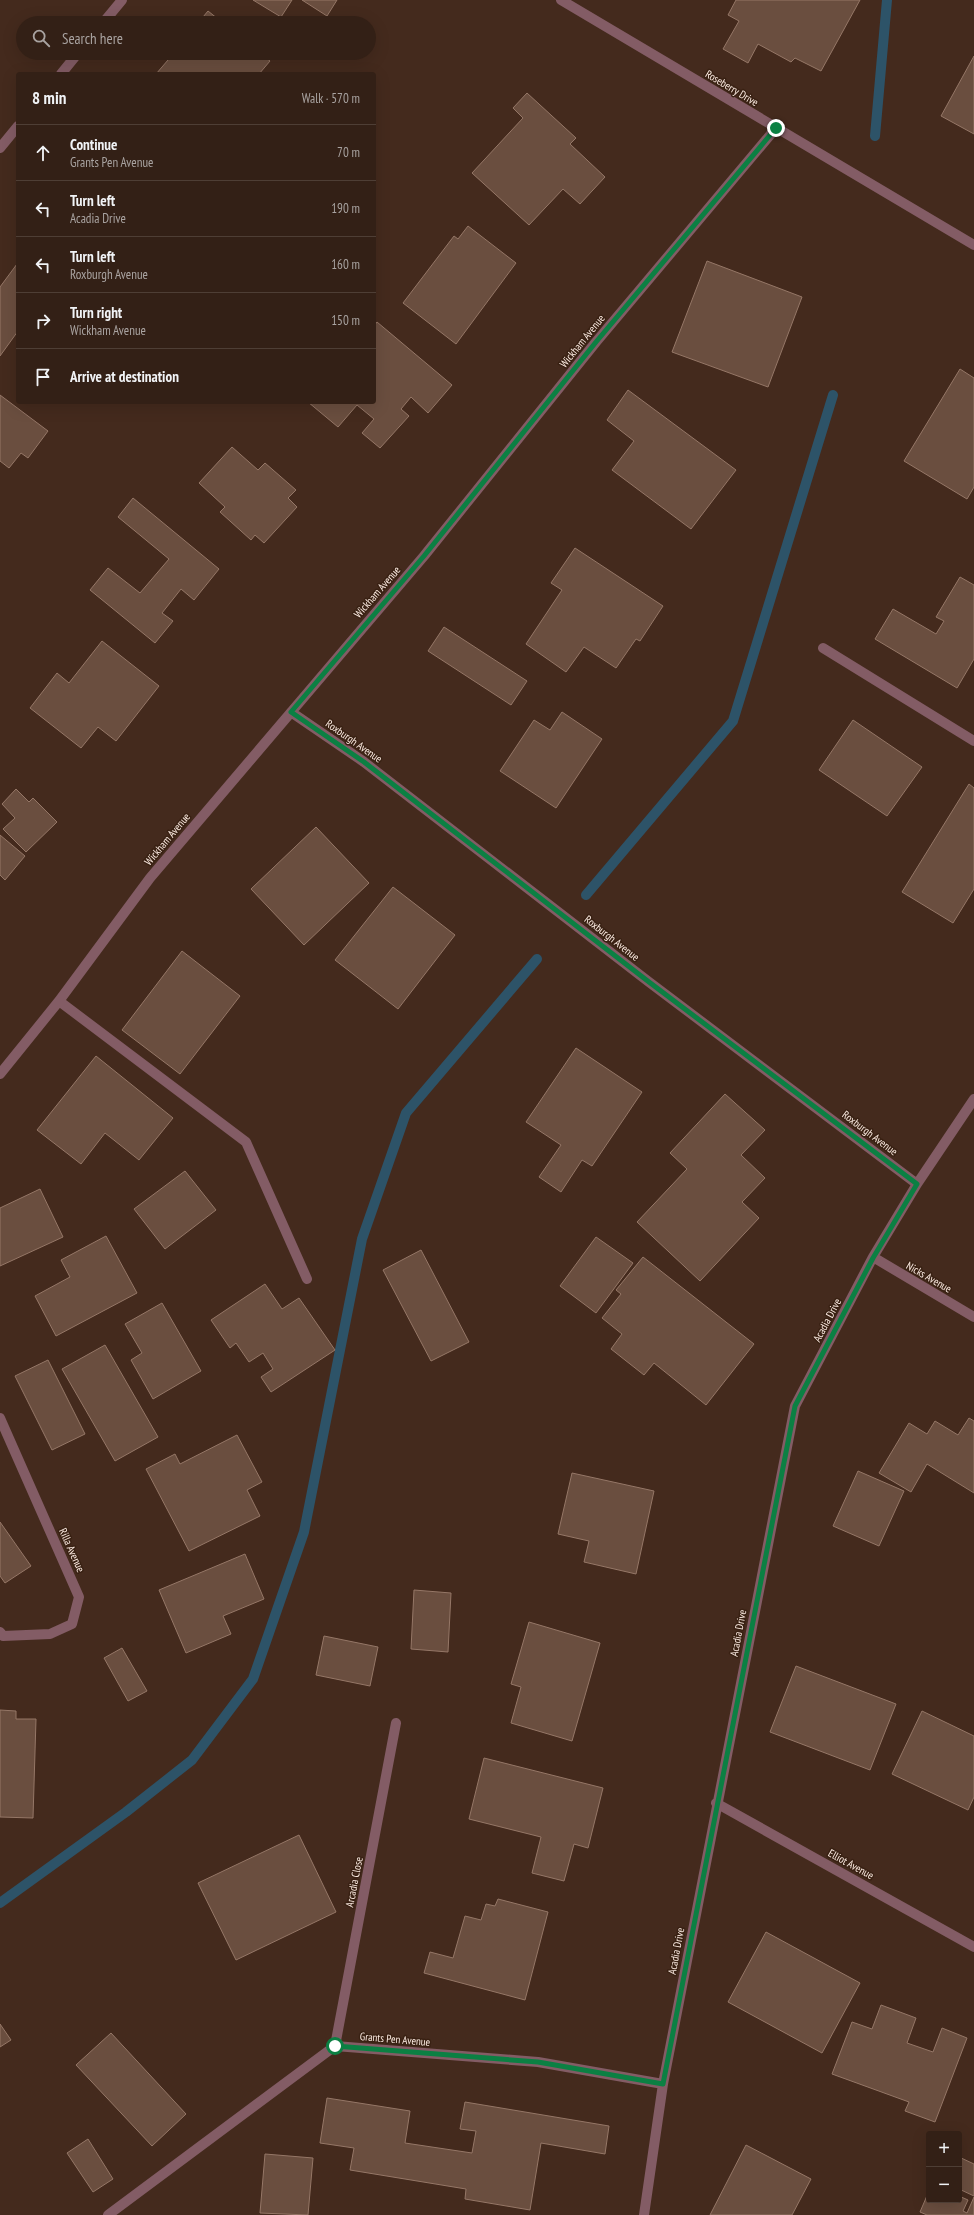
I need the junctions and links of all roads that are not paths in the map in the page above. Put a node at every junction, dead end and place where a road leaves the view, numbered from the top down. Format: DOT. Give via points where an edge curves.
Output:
graph roads {
  1 [pos="122,0"];
  2 [pos="561,0"];
  3 [pos="109,16"];
  4 [pos="72,60"];
  5 [pos="63,72"];
  6 [pos="16,128"];
  7 [pos="776,128"];
  8 [pos="0,148"];
  9 [pos="974,245"];
  10 [pos="823,648"];
  11 [pos="291,712"];
  12 [pos="974,741"];
  13 [pos="59,1001"];
  14 [pos="0,1074"];
  15 [pos="974,1099"];
  16 [pos="917,1184"];
  17 [pos="873,1258"];
  18 [pos="307,1279"];
  19 [pos="974,1317"];
  20 [pos="0,1418"];
  21 [pos="0,1632"];
  22 [pos="396,1723"];
  23 [pos="716,1802"];
  24 [pos="974,1947"];
  25 [pos="335,2046"];
  26 [pos="663,2084"];
  27 [pos="108,2215"];
  28 [pos="644,2215"];
  1 -- 3 [label="street"];
  2 -- 7 [label="street, Roseberry Drive"];
  4 -- 5 [label="street"];
  6 -- 8 [label="street"];
  7 -- 9 [label="street, Roseberry Drive"];
  7 -- 11 [label="street, Wickham Avenue" via="596,342 424,556"];
  10 -- 12 [label="street"];
  11 -- 13 [label="street, Wickham Avenue" via="150,878"];
  11 -- 16 [label="street, Roxburgh Avenue" via="364,762"];
  13 -- 14 [label="street, Wickham Avenue"];
  13 -- 18 [label="street" via="246,1142"];
  15 -- 16 [label="street, Acadia Drive"];
  16 -- 17 [label="street, Acadia Drive"];
  17 -- 19 [label="street, Nicks Avenue"];
  17 -- 23 [label="street, Acadia Drive" via="795,1406"];
  20 -- 21 [label="street, Rilla Avenue" via="80,1597 72,1624 50,1634 3,1636"];
  22 -- 25 [label="street, Arcadia Close"];
  23 -- 24 [label="street, Elliot Avenue"];
  23 -- 26 [label="street, Acadia Drive"];
  25 -- 26 [label="street, Grants Pen Avenue" via="538,2062"];
  25 -- 27 [label="street"];
  26 -- 28 [label="street, Acadia Drive"];
}
